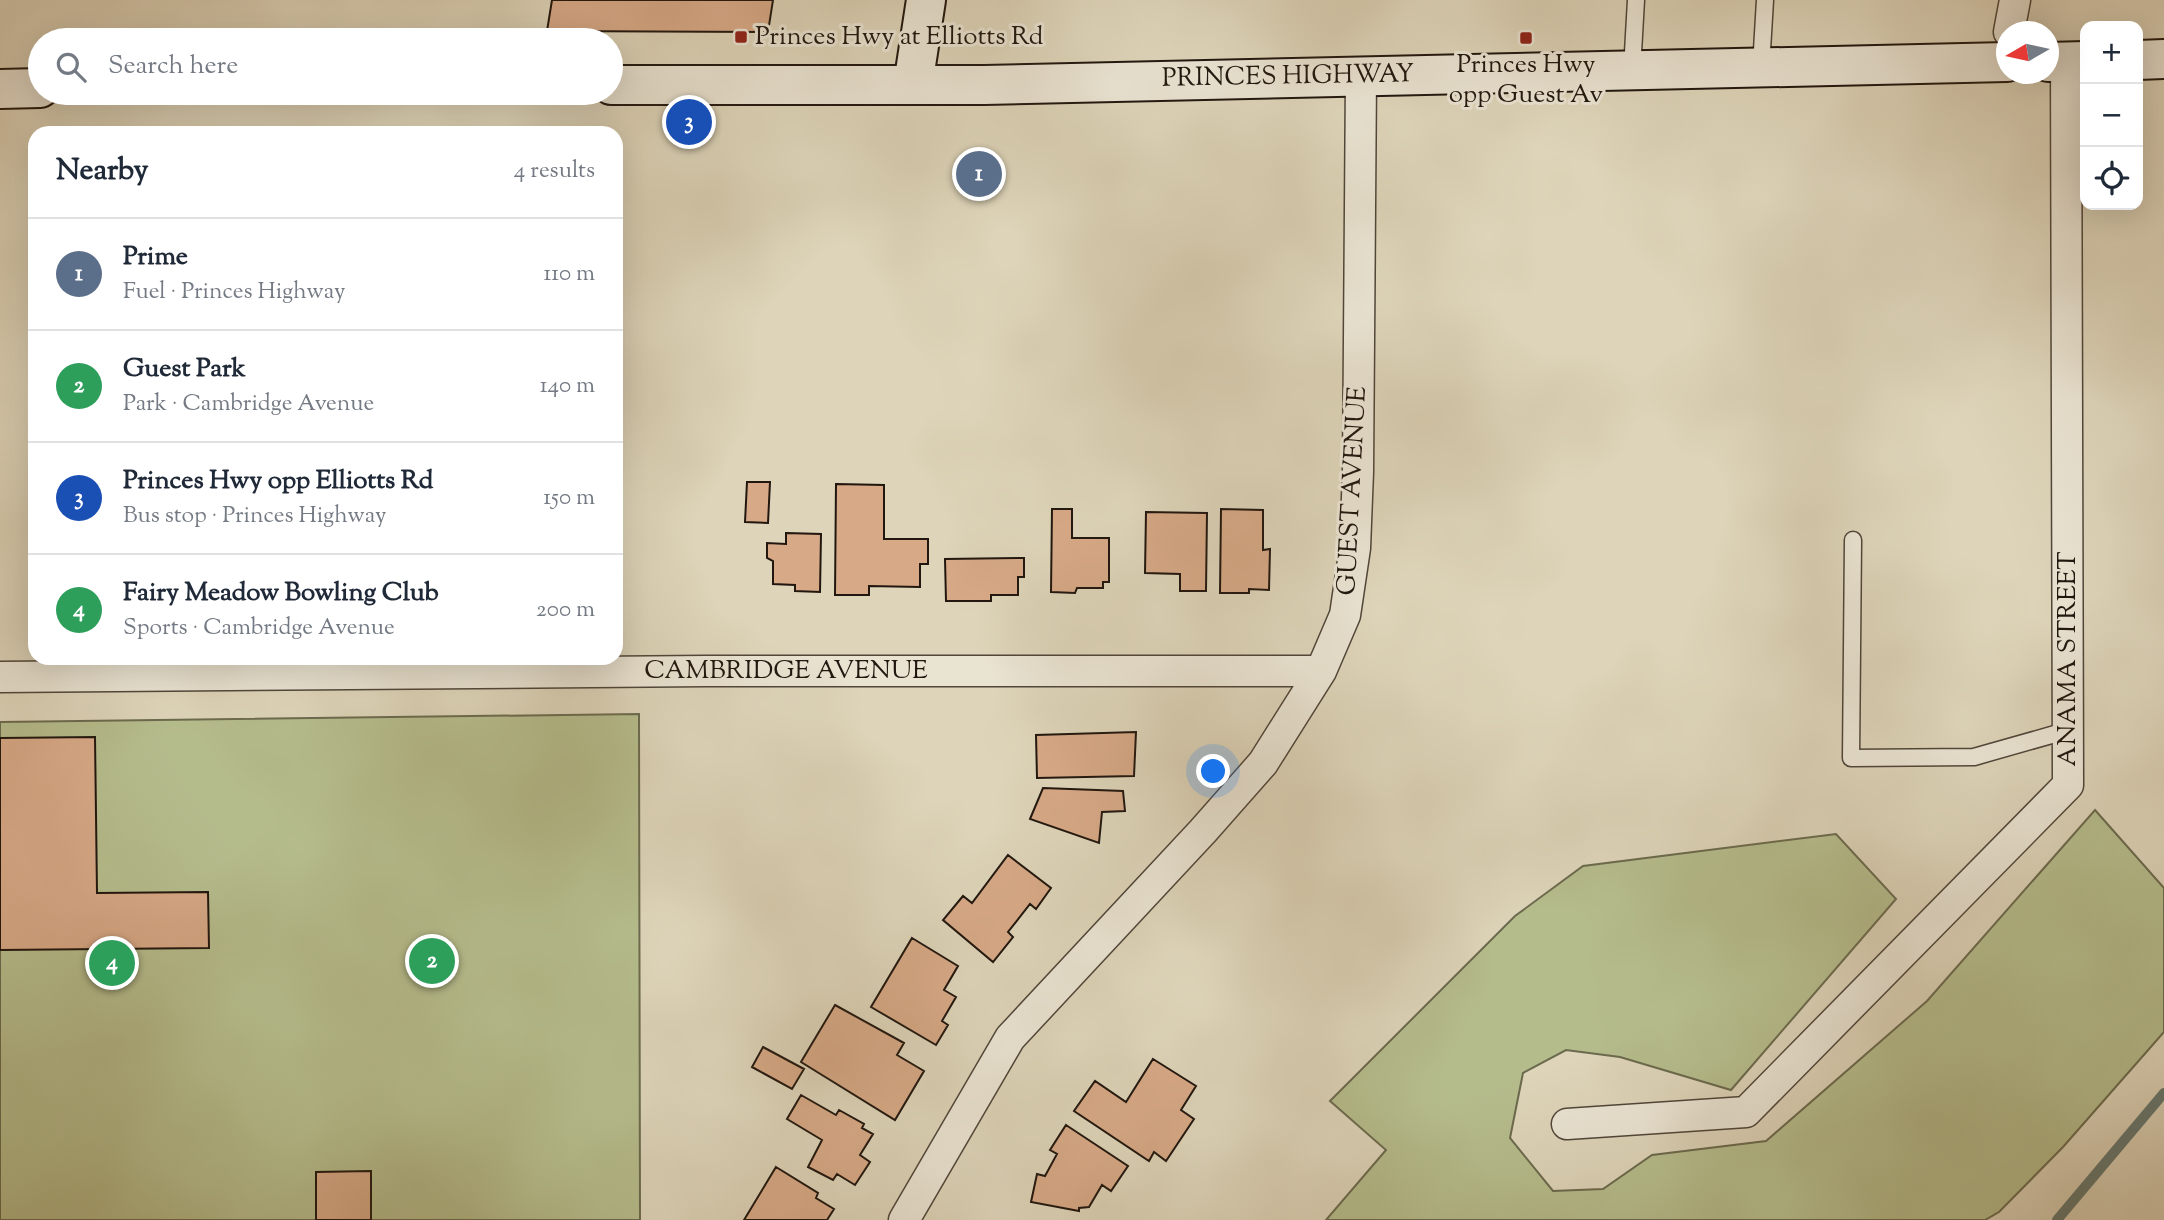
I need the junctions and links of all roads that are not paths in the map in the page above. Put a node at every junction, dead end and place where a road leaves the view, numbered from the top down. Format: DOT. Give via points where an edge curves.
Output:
graph roads {
  1 [pos="926,0"];
  2 [pos="1636,0"];
  3 [pos="1765,0"];
  4 [pos="2015,0"];
  5 [pos="2011,21"];
  6 [pos="1996,51"];
  7 [pos="2164,59"];
  8 [pos="2143,60"];
  9 [pos="2067,61"];
  10 [pos="1761,67"];
  11 [pos="1632,70"];
  12 [pos="1362,75"];
  13 [pos="623,85"];
  14 [pos="913,85"];
  15 [pos="28,88"];
  16 [pos="0,89"];
  17 [pos="1853,540"];
  18 [pos="1321,671"];
  19 [pos="0,677"];
  20 [pos="2069,730"];
  21 [pos="1567,1124"];
  22 [pos="904,1220"];
  1 -- 14 [label="main road"];
  2 -- 11 [label="lane"];
  3 -- 10 [label="lane"];
  4 -- 5 [label="street"];
  6 -- 10 [label="main road, PRINCES HIGHWAY"];
  7 -- 8 [label="main road"];
  9 -- 20 [label="street, ANAMA STREET"];
  10 -- 11 [label="main road, PRINCES HIGHWAY"];
  11 -- 12 [label="main road, PRINCES HIGHWAY"];
  12 -- 14 [label="main road, PRINCES HIGHWAY"];
  12 -- 18 [label="street, GUEST AVENUE" via="1354,548 1345,615"];
  13 -- 14 [label="main road, PRINCES HIGHWAY"];
  15 -- 16 [label="main road"];
  17 -- 20 [label="lane" via="1851,758 1974,757"];
  18 -- 19 [label="street, CAMBRIDGE AVENUE"];
  18 -- 22 [label="street, GUEST AVENUE" via="1263,763 1010,1038"];
  20 -- 21 [label="street, ANAMA STREET" via="2068,785 1746,1112"];
}
